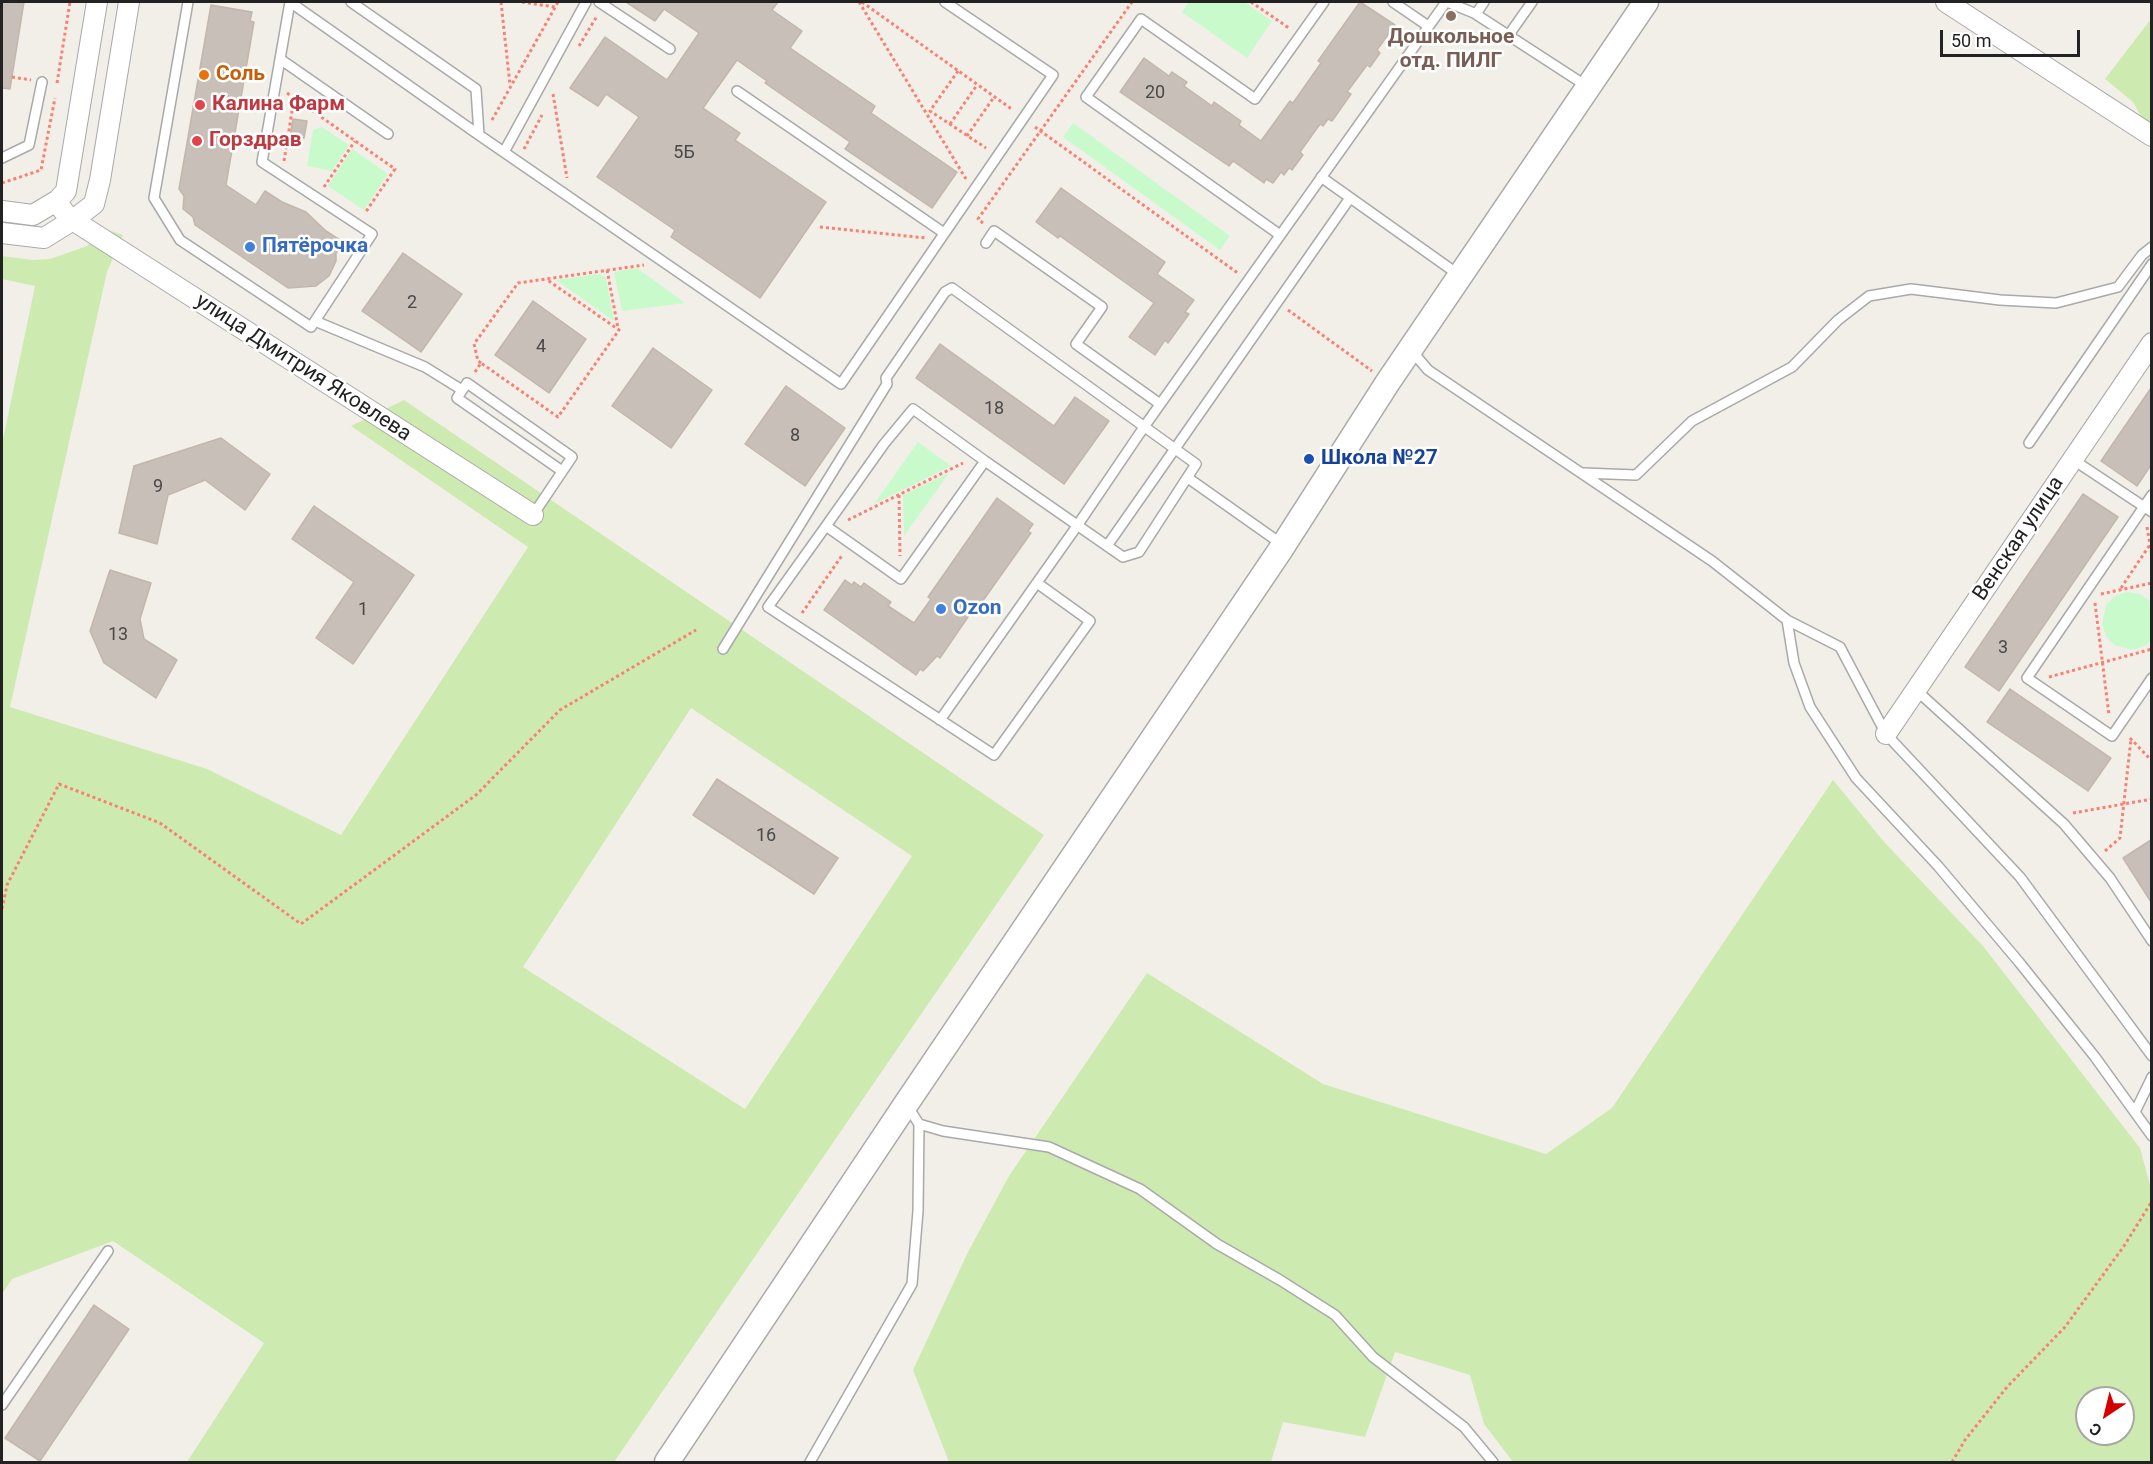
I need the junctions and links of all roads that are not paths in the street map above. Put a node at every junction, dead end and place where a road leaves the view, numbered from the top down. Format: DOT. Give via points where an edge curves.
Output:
graph roads {
  1 [pos="97,2"];
  2 [pos="129,2"];
  3 [pos="188,2"];
  4 [pos="290,2"];
  5 [pos="351,2"];
  6 [pos="586,2"];
  7 [pos="945,2"];
  8 [pos="1324,2"];
  9 [pos="1393,2"];
  10 [pos="1446,2"];
  11 [pos="1484,2"];
  12 [pos="1532,2"];
  13 [pos="1646,2"];
  14 [pos="1946,2"];
  15 [pos="601,3"];
  16 [pos="1476,14"];
  17 [pos="1428,26"];
  18 [pos="1509,36"];
  19 [pos="670,49"];
  20 [pos="280,58"];
  21 [pos="42,82"];
  22 [pos="1588,87"];
  23 [pos="738,91"];
  24 [pos="388,134"];
  25 [pos="481,136"];
  26 [pos="2151,136"];
  27 [pos="504,152"];
  28 [pos="2,158"];
  29 [pos="1321,177"];
  30 [pos="1350,198"];
  31 [pos="58,200"];
  32 [pos="2,211"];
  33 [pos="74,220"];
  34 [pos="2,233"];
  35 [pos="1280,235"];
  36 [pos="942,236"];
  37 [pos="986,243"];
  38 [pos="2151,247"];
  39 [pos="2151,264"];
  40 [pos="1461,277"];
  41 [pos="315,321"];
  42 [pos="2151,343"];
  43 [pos="1411,350"];
  44 [pos="465,386"];
  45 [pos="1160,404"];
  46 [pos="1144,427"];
  47 [pos="2029,443"];
  48 [pos="1176,449"];
  49 [pos="982,458"];
  50 [pos="2072,459"];
  51 [pos="562,471"];
  52 [pos="1583,473"];
  53 [pos="1188,478"];
  54 [pos="2151,495"];
  55 [pos="2148,509"];
  56 [pos="533,515"];
  57 [pos="1077,526"];
  58 [pos="828,527"];
  59 [pos="1283,545"];
  60 [pos="1107,546"];
  61 [pos="1037,583"];
  62 [pos="1787,620"];
  63 [pos="723,649"];
  64 [pos="2151,678"];
  65 [pos="1916,690"];
  66 [pos="940,720"];
  67 [pos="1886,734"];
  68 [pos="2151,941"];
  69 [pos="2151,1056"];
  70 [pos="2151,1077"];
  71 [pos="906,1104"];
  72 [pos="2135,1112"];
  73 [pos="919,1124"];
  74 [pos="2151,1136"];
  75 [pos="108,1251"];
  76 [pos="2,1405"];
  77 [pos="667,1462"];
  78 [pos="810,1462"];
  79 [pos="1493,1462"];
  1 -- 31 [label="street" via="66,191"];
  2 -- 33 [label="street" via="94,204"];
  3 -- 41 [label="lane" via="154,198 180,240 311,327"];
  4 -- 20 [label="lane"];
  4 -- 25 [label="lane"];
  5 -- 25 [label="lane" via="476,90"];
  6 -- 27 [label="lane"];
  7 -- 36 [label="lane" via="1053,75"];
  8 -- 35 [label="lane" via="1255,99 1142,19 1086,97"];
  9 -- 17 [label="lane"];
  10 -- 16 [label="lane"];
  10 -- 17 [label="lane"];
  11 -- 16 [label="lane"];
  12 -- 18 [label="lane"];
  13 -- 22 [label="street"];
  14 -- 26 [label="street"];
  15 -- 19 [label="lane"];
  16 -- 18 [label="lane"];
  17 -- 29 [label="lane"];
  18 -- 22 [label="lane"];
  20 -- 24 [label="lane"];
  20 -- 41 [label="lane" via="262,162 372,234"];
  21 -- 28 [label="lane" via="29,145"];
  22 -- 40 [label="street"];
  23 -- 36 [label="lane"];
  25 -- 27 [label="lane"];
  27 -- 36 [label="lane" via="841,384"];
  29 -- 30 [label="lane"];
  29 -- 35 [label="lane"];
  30 -- 40 [label="lane"];
  30 -- 48 [label="lane"];
  31 -- 32 [label="street" via="33,214"];
  31 -- 33 [label="street, улица Дмитрия Яковлева" via="64,213"];
  33 -- 34 [label="street" via="45,238"];
  33 -- 56 [label="street, улица Дмитрия Яковлева"];
  35 -- 45 [label="lane"];
  37 -- 45 [label="lane" via="994,231 1102,307 1076,344"];
  38 -- 52 [label="lane" via="2118,287 2056,303 1911,289 1869,296 1792,367 1692,421 1636,475"];
  39 -- 47 [label="lane"];
  40 -- 43 [label="street"];
  41 -- 44 [label="lane"];
  42 -- 50 [label="street, Венская улица"];
  43 -- 52 [label="lane" via="1428,370"];
  43 -- 59 [label="street"];
  44 -- 51 [label="lane" via="457,398"];
  44 -- 51 [label="lane" via="572,457"];
  45 -- 46 [label="lane"];
  46 -- 48 [label="lane"];
  46 -- 57 [label="lane"];
  46 -- 63 [label="lane" via="951,288 886,378 887,384"];
  48 -- 53 [label="lane" via="1196,464"];
  48 -- 60 [label="lane"];
  49 -- 57 [label="lane"];
  49 -- 58 [label="lane" via="913,409 884,444"];
  49 -- 58 [label="lane" via="901,579"];
  50 -- 55 [label="lane"];
  50 -- 65 [label="street, Венская улица"];
  51 -- 56 [label="lane"];
  52 -- 62 [label="lane" via="1712,561"];
  53 -- 59 [label="lane"];
  53 -- 60 [label="lane" via="1139,552 1123,557"];
  54 -- 55 [label="lane"];
  55 -- 64 [label="lane" via="2027,678 2112,736"];
  57 -- 60 [label="lane"];
  57 -- 61 [label="lane"];
  58 -- 66 [label="lane" via="768,607"];
  59 -- 71 [label="street"];
  61 -- 66 [label="lane"];
  61 -- 66 [label="lane" via="1090,621 994,755"];
  62 -- 67 [label="lane" via="1840,647"];
  62 -- 72 [label="lane" via="1794,663 1810,707 1856,778 1938,866 2019,962"];
  65 -- 67 [label="street, Венская улица"];
  65 -- 68 [label="lane" via="2064,824 2110,878"];
  67 -- 69 [label="lane" via="2020,877"];
  70 -- 72 [label="lane"];
  71 -- 73 [label="lane"];
  71 -- 77 [label="street"];
  72 -- 74 [label="lane"];
  73 -- 78 [label="lane" via="912,1284"];
  73 -- 79 [label="lane" via="1049,1147 1140,1189 1217,1244 1335,1315 1373,1357 1464,1427"];
  75 -- 76 [label="lane"];
}
